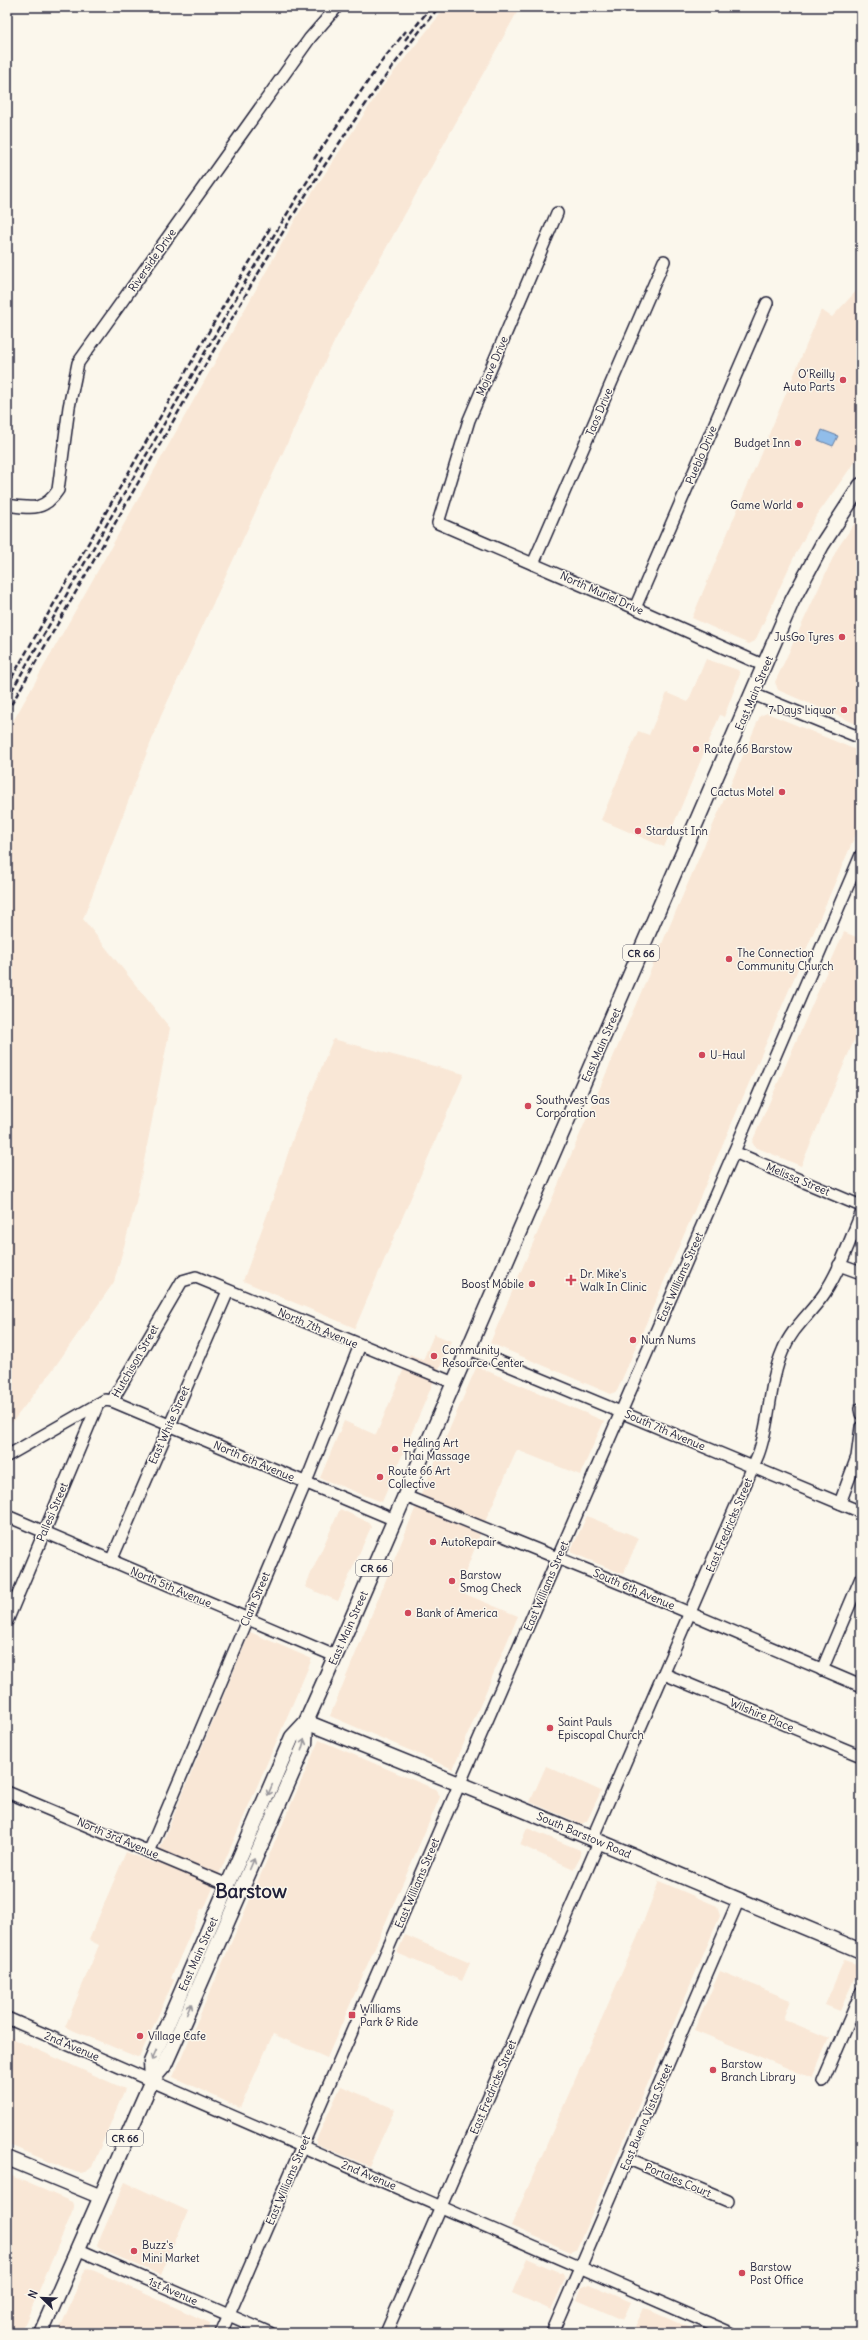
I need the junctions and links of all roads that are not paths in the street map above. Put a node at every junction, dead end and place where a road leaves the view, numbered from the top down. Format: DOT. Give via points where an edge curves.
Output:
graph roads {
  1 [pos="337,7"];
  2 [pos="557,213"];
  3 [pos="664,261"];
  4 [pos="767,303"];
  5 [pos="861,485"];
  6 [pos="7,505"];
  7 [pos="438,523"];
  8 [pos="533,564"];
  9 [pos="636,608"];
  10 [pos="765,666"];
  11 [pos="753,694"];
  12 [pos="861,738"];
  13 [pos="860,861"];
  14 [pos="734,1152"];
  15 [pos="861,1206"];
  16 [pos="861,1214"];
  17 [pos="839,1265"];
  18 [pos="861,1274"];
  19 [pos="182,1281"];
  20 [pos="228,1291"];
  21 [pos="360,1346"];
  22 [pos="469,1349"];
  23 [pos="454,1383"];
  24 [pos="112,1401"];
  25 [pos="98,1404"];
  26 [pos="621,1412"];
  27 [pos="169,1425"];
  28 [pos="861,1427"];
  29 [pos="7,1456"];
  30 [pos="753,1467"];
  31 [pos="305,1482"];
  32 [pos="406,1496"];
  33 [pos="840,1503"];
  34 [pos="861,1512"];
  35 [pos="7,1516"];
  36 [pos="395,1520"];
  37 [pos="43,1532"];
  38 [pos="558,1557"];
  39 [pos="111,1561"];
  40 [pos="861,1578"];
  41 [pos="691,1613"];
  42 [pos="247,1618"];
  43 [pos="7,1621"];
  44 [pos="336,1656"];
  45 [pos="822,1670"];
  46 [pos="664,1674"];
  47 [pos="861,1686"];
  48 [pos="306,1722"];
  49 [pos="861,1756"];
  50 [pos="460,1784"];
  51 [pos="7,1792"];
  52 [pos="595,1840"];
  53 [pos="149,1852"];
  54 [pos="228,1885"];
  55 [pos="739,1900"];
  56 [pos="861,1951"];
  57 [pos="861,1993"];
  58 [pos="7,2018"];
  59 [pos="152,2080"];
  60 [pos="823,2081"];
  61 [pos="302,2146"];
  62 [pos="7,2158"];
  63 [pos="629,2159"];
  64 [pos="99,2196"];
  65 [pos="728,2202"];
  66 [pos="442,2206"];
  67 [pos="77,2248"];
  68 [pos="580,2269"];
  69 [pos="229,2315"];
  70 [pos="41,2333"];
  71 [pos="221,2333"];
  72 [pos="270,2333"];
  73 [pos="386,2333"];
  74 [pos="552,2333"];
  75 [pos="731,2333"];
  1 -- 6 [label="street, Riverside Drive" via="310,38 78,363 68,408 58,490 55,496 51,501 32,508"];
  2 -- 7 [label="street, Mojave Drive" via="469,420"];
  3 -- 8 [label="street, Taos Drive"];
  4 -- 9 [label="street, Pueblo Drive"];
  5 -- 10 [label="main road, East Main Street / CR 66" via="822,545 801,584"];
  7 -- 8 [label="street, North Muriel Drive"];
  8 -- 9 [label="street, North Muriel Drive"];
  9 -- 10 [label="street, North Muriel Drive"];
  10 -- 11 [label="main road, East Main Street / CR 66"];
  11 -- 12 [label="street"];
  11 -- 22 [label="main road, East Main Street / CR 66"];
  13 -- 14 [label="street, East Williams Street"];
  14 -- 15 [label="street, Melissa Street"];
  14 -- 26 [label="street, East Williams Street"];
  16 -- 17 [label="street, East Fredricks Street"];
  17 -- 18 [label="street"];
  17 -- 30 [label="street, East Fredricks Street" via="825,1292 790,1335 783,1348 770,1389 768,1423"];
  19 -- 20 [label="street, North 7th Avenue" via="196,1277"];
  19 -- 24 [label="street, Hutchison Street"];
  20 -- 21 [label="street, North 7th Avenue"];
  20 -- 27 [label="street, East White Street"];
  21 -- 23 [label="street, North 7th Avenue"];
  21 -- 31 [label="street, Clark Street"];
  22 -- 23 [label="main road, East Main Street / CR 66"];
  22 -- 26 [label="street, South 7th Avenue"];
  23 -- 32 [label="main road, East Main Street / CR 66"];
  24 -- 25 [label="street, Hutchison Street" via="105,1400"];
  24 -- 27 [label="street, North 6th Avenue"];
  25 -- 29 [label="street, Hutchison Street"];
  25 -- 37 [label="street, Pallesi Street"];
  26 -- 30 [label="street, South 7th Avenue"];
  26 -- 38 [label="street, East Williams Street"];
  27 -- 31 [label="street, North 6th Avenue"];
  27 -- 39 [label="street, East White Street"];
  28 -- 33 [label="street" via="857,1457"];
  30 -- 33 [label="street, South 7th Avenue"];
  30 -- 41 [label="street, East Fredricks Street"];
  31 -- 36 [label="street, North 6th Avenue"];
  31 -- 42 [label="street, Clark Street"];
  32 -- 36 [label="main road, East Main Street / CR 66"];
  32 -- 38 [label="street, South 6th Avenue"];
  33 -- 34 [label="street, South 7th Avenue"];
  35 -- 37 [label="street, North 5th Avenue"];
  36 -- 44 [label="main road, East Main Street / CR 66"];
  37 -- 39 [label="street, North 5th Avenue"];
  37 -- 43 [label="street, Pallesi Street"];
  38 -- 41 [label="street, South 6th Avenue"];
  38 -- 50 [label="street, East Williams Street"];
  39 -- 42 [label="street, North 5th Avenue"];
  40 -- 45 [label="street"];
  41 -- 45 [label="street, South 6th Avenue"];
  41 -- 46 [label="street, East Fredricks Street"];
  42 -- 44 [label="street, North 5th Avenue"];
  42 -- 53 [label="street, Clark Street"];
  44 -- 48 [label="main road, East Main Street / CR 66"];
  45 -- 47 [label="street, South 6th Avenue"];
  46 -- 49 [label="street, Wilshire Place"];
  46 -- 52 [label="street, East Fredricks Street"];
  48 -- 50 [label="main road, South Barstow Road"];
  48 -- 54 [label="main road, East Main Street / CR 66, one-way" via="292,1737"];
  59 -- 48 [label="main road, East Main Street / CR 66, one-way" via="167,2060 304,1744"];
  50 -- 52 [label="main road, South Barstow Road"];
  50 -- 61 [label="street, East Williams Street"];
  51 -- 53 [label="street, North 3rd Avenue"];
  52 -- 55 [label="main road, South Barstow Road"];
  52 -- 66 [label="street, East Fredricks Street"];
  53 -- 54 [label="street, North 3rd Avenue"];
  54 -- 59 [label="main road, East Main Street / CR 66, one-way" via="151,2062"];
  55 -- 56 [label="main road, South Barstow Road"];
  55 -- 63 [label="street, East Buena Vista Street"];
  57 -- 60 [label="street"];
  58 -- 59 [label="street, 2nd Avenue"];
  59 -- 61 [label="street, 2nd Avenue"];
  59 -- 64 [label="main road, East Main Street / CR 66"];
  61 -- 66 [label="street, 2nd Avenue"];
  61 -- 69 [label="street, East Williams Street"];
  62 -- 64 [label="main road"];
  63 -- 65 [label="street, Portales Court"];
  63 -- 68 [label="street, East Buena Vista Street"];
  64 -- 67 [label="main road, CR 66"];
  66 -- 68 [label="street, 2nd Avenue"];
  66 -- 73 [label="street, East Fredricks Street"];
  67 -- 69 [label="street, 1st Avenue"];
  67 -- 70 [label="main road, CR 66"];
  68 -- 74 [label="street, East Buena Vista Street"];
  68 -- 75 [label="street, 2nd Avenue"];
  69 -- 71 [label="street, East Williams Street"];
  69 -- 72 [label="street, 1st Avenue"];
}
